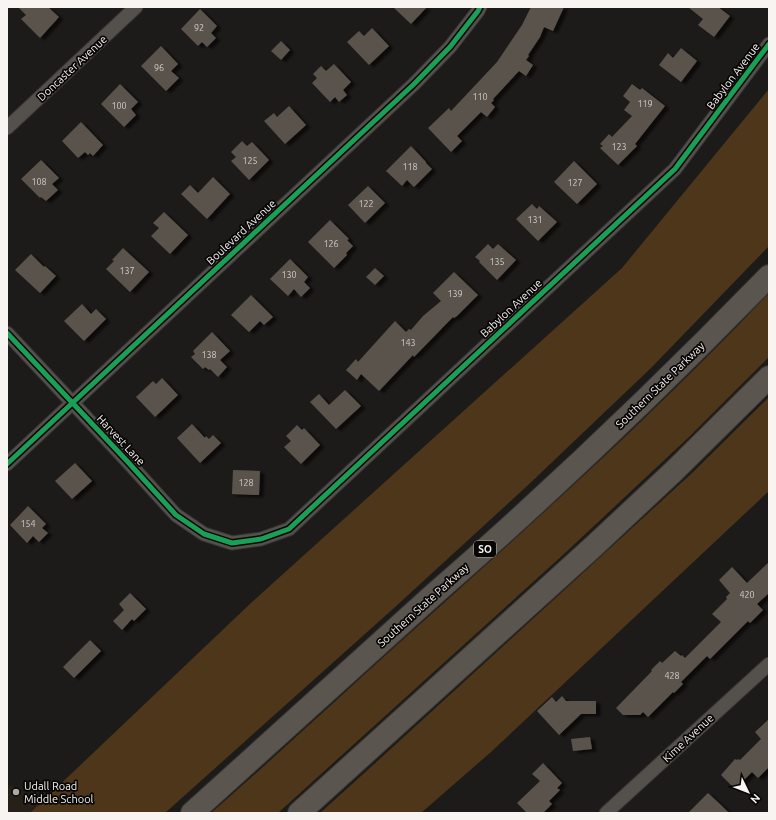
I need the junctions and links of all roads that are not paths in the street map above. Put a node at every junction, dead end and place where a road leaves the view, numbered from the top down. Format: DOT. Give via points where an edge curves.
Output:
graph roads {
  1 [pos="136,7"];
  2 [pos="480,7"];
  3 [pos="769,44"];
  4 [pos="7,128"];
  5 [pos="769,276"];
  6 [pos="7,333"];
  7 [pos="769,377"];
  8 [pos="72,403"];
  9 [pos="7,464"];
  10 [pos="232,543"];
  11 [pos="769,664"];
  12 [pos="192,813"];
  13 [pos="299,813"];
  14 [pos="606,813"];
  1 -- 4 [label="street, Doncaster Avenue"];
  2 -- 8 [label="street, Boulevard Avenue" via="450,47 414,84"];
  3 -- 10 [label="street, Babylon Avenue" via="675,169 289,529 261,538"];
  5 -- 12 [label="highway, Southern State Parkway / SO" via="555,486"];
  6 -- 8 [label="street, Harvest Lane"];
  7 -- 13 [label="highway" via="594,546"];
  8 -- 9 [label="street, Boulevard Avenue"];
  8 -- 10 [label="street, Harvest Lane" via="176,515 204,534"];
  11 -- 14 [label="street, Kime Avenue"];
}
